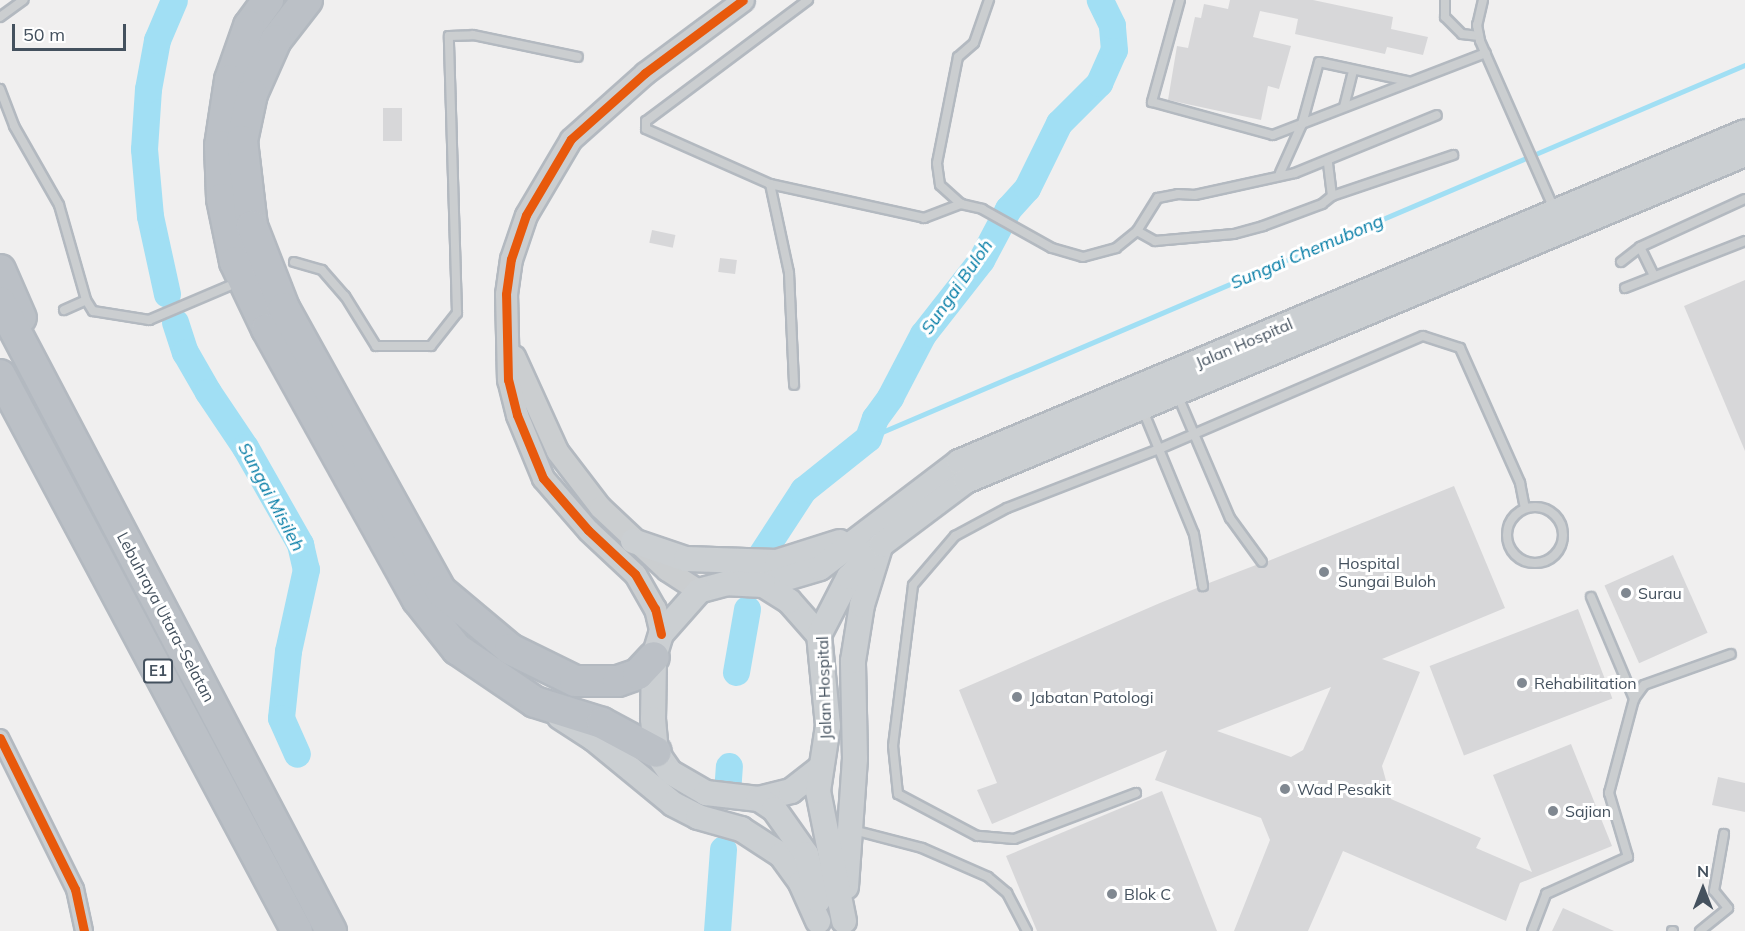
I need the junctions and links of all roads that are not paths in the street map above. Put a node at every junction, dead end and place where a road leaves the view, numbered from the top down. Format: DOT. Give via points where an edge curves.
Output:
graph roads {
  1 [pos="23,0"];
  2 [pos="268,0"];
  3 [pos="307,0"];
  4 [pos="743,0"];
  5 [pos="808,0"];
  6 [pos="989,0"];
  7 [pos="1180,0"];
  8 [pos="1444,0"];
  9 [pos="1483,0"];
  10 [pos="0,17"];
  11 [pos="1479,36"];
  12 [pos="1486,53"];
  13 [pos="578,57"];
  14 [pos="1353,71"];
  15 [pos="1408,81"];
  16 [pos="0,89"];
  17 [pos="1344,107"];
  18 [pos="1437,116"];
  19 [pos="1302,124"];
  20 [pos="1745,132"];
  21 [pos="1745,154"];
  22 [pos="1453,155"];
  23 [pos="1328,161"];
  24 [pos="1280,173"];
  25 [pos="770,184"];
  26 [pos="1332,196"];
  27 [pos="1745,199"];
  28 [pos="961,204"];
  29 [pos="1559,223"];
  30 [pos="1137,231"];
  31 [pos="1745,241"];
  32 [pos="1640,247"];
  33 [pos="294,262"];
  34 [pos="1622,262"];
  35 [pos="0,270"];
  36 [pos="1654,276"];
  37 [pos="229,286"];
  38 [pos="1625,288"];
  39 [pos="86,300"];
  40 [pos="0,302"];
  41 [pos="64,310"];
  42 [pos="508,342"];
  43 [pos="0,375"];
  44 [pos="1173,383"];
  45 [pos="794,385"];
  46 [pos="1138,398"];
  47 [pos="1195,434"];
  48 [pos="1159,449"];
  49 [pos="80,453"];
  50 [pos="1525,508"];
  51 [pos="877,536"];
  52 [pos="633,541"];
  53 [pos="1262,562"];
  54 [pos="763,585"];
  55 [pos="1203,586"];
  56 [pos="699,591"];
  57 [pos="1591,597"];
  58 [pos="819,635"];
  59 [pos="657,646"];
  60 [pos="1731,654"];
  61 [pos="825,661"];
  62 [pos="1634,699"];
  63 [pos="536,702"];
  64 [pos="854,726"];
  65 [pos="0,738"];
  66 [pos="656,752"];
  67 [pos="820,768"];
  68 [pos="1136,793"];
  69 [pos="759,799"];
  70 [pos="850,830"];
  71 [pos="1724,834"];
  72 [pos="817,926"];
  73 [pos="843,926"];
  74 [pos="84,931"];
  75 [pos="297,931"];
  76 [pos="331,931"];
  77 [pos="1027,931"];
  78 [pos="1532,931"];
  79 [pos="1700,931"];
  1 -- 10 [label="lane"];
  2 -- 63 [label="highway" via="249,26 230,80 219,146 222,199 236,262 267,329 418,600 457,649"];
  3 -- 59 [label="highway" via="276,40 252,94 242,141 252,226 284,308 441,591 510,648 575,681 618,681 638,674"];
  4 -- 42 [label="street" via="645,73 572,139 526,215 511,259 506,294"];
  5 -- 25 [label="lane" via="646,121 646,129"];
  6 -- 28 [label="lane" via="974,43 958,57 937,163 940,186"];
  7 -- 19 [label="lane" via="1152,102 1273,135"];
  8 -- 11 [label="lane" via="1445,17 1462,34"];
  9 -- 11 [label="lane" via="1477,25"];
  11 -- 12 [label="lane"];
  12 -- 15 [label="lane"];
  12 -- 29 [label="lane"];
  13 -- 33 [label="lane" via="473,35 449,36 457,313 431,346 376,346 345,296 322,270"];
  14 -- 15 [label="lane"];
  14 -- 17 [label="lane"];
  14 -- 19 [label="lane" via="1319,62"];
  15 -- 17 [label="lane"];
  16 -- 39 [label="lane" via="14,126 59,205"];
  17 -- 19 [label="lane"];
  18 -- 23 [label="lane"];
  19 -- 24 [label="lane"];
  20 -- 29 [label="main road, Jalan Hospital"];
  21 -- 29 [label="main road, Jalan Hospital"];
  22 -- 26 [label="lane"];
  23 -- 24 [label="lane" via="1295,173"];
  23 -- 26 [label="lane"];
  24 -- 30 [label="lane" via="1195,195 1158,198"];
  25 -- 28 [label="lane" via="924,218"];
  25 -- 45 [label="lane" via="789,273"];
  26 -- 30 [label="lane" via="1322,204 1234,234 1155,241"];
  27 -- 32 [label="lane"];
  28 -- 30 [label="lane" via="1009,221 1052,249 1083,257 1116,248"];
  29 -- 44 [label="main road, Jalan Hospital"];
  31 -- 36 [label="lane"];
  32 -- 34 [label="lane"];
  32 -- 36 [label="lane"];
  35 -- 49 [label="highway"];
  36 -- 38 [label="lane"];
  37 -- 39 [label="lane" via="149,320 93,311"];
  39 -- 41 [label="lane"];
  40 -- 49 [label="highway, Lebuhraya Utara–Selatan / E1"];
  42 -- 52 [label="street" via="533,407 557,451 600,507"];
  42 -- 59 [label="street" via="508,380 516,415 543,478 588,530 635,574 655,609"];
  43 -- 75 [label="highway, Lebuhraya Utara–Selatan / E1"];
  44 -- 46 [label="main road, Jalan Hospital"];
  44 -- 47 [label="lane"];
  46 -- 48 [label="lane"];
  46 -- 51 [label="main road, Jalan Hospital" via="959,462"];
  47 -- 48 [label="lane"];
  47 -- 50 [label="lane" via="1423,336 1460,348 1520,483"];
  47 -- 53 [label="lane" via="1230,518"];
  48 -- 55 [label="lane" via="1194,534"];
  48 -- 68 [label="lane" via="1007,508 955,536 913,585 892,746 898,794 977,836 1014,839"];
  49 -- 76 [label="highway, Lebuhraya Utara–Selatan / E1"];
  50 -- 50 [label="lane" via="1552,512 1563,527 1562,545 1542,563 1523,560 1509,547 1507,529"];
  51 -- 52 [label="main road" via="777,562 686,559"];
  51 -- 54 [label="main road, Jalan Hospital" via="820,568"];
  51 -- 58 [label="main road, Jalan Hospital" via="849,577"];
  51 -- 64 [label="main road, Jalan Hospital" via="853,661"];
  52 -- 56 [label="street"];
  54 -- 56 [label="main road" via="728,583"];
  54 -- 58 [label="main road" via="789,601"];
  56 -- 59 [label="main road"];
  57 -- 62 [label="lane"];
  58 -- 61 [label="main road, Jalan Hospital"];
  59 -- 66 [label="main road"];
  60 -- 62 [label="lane" via="1644,685"];
  61 -- 64 [label="main road" via="836,675"];
  61 -- 67 [label="main road, Jalan Hospital" via="828,726"];
  62 -- 78 [label="lane" via="1609,793 1628,857 1546,894"];
  63 -- 66 [label="highway" via="602,723"];
  63 -- 72 [label="main road" via="594,740 673,804 698,817 741,829 781,855 801,883"];
  64 -- 70 [label="main road, Jalan Hospital"];
  65 -- 74 [label="street" via="75,889"];
  66 -- 69 [label="main road" via="670,772 706,793"];
  67 -- 69 [label="main road" via="791,791"];
  67 -- 73 [label="main road, Jalan Hospital" via="821,816"];
  69 -- 72 [label="main road" via="774,810 806,854 818,890"];
  70 -- 73 [label="main road, Jalan Hospital"];
  70 -- 77 [label="lane" via="922,848 988,877 1007,893"];
  71 -- 79 [label="lane" via="1714,891 1728,908"];
}
